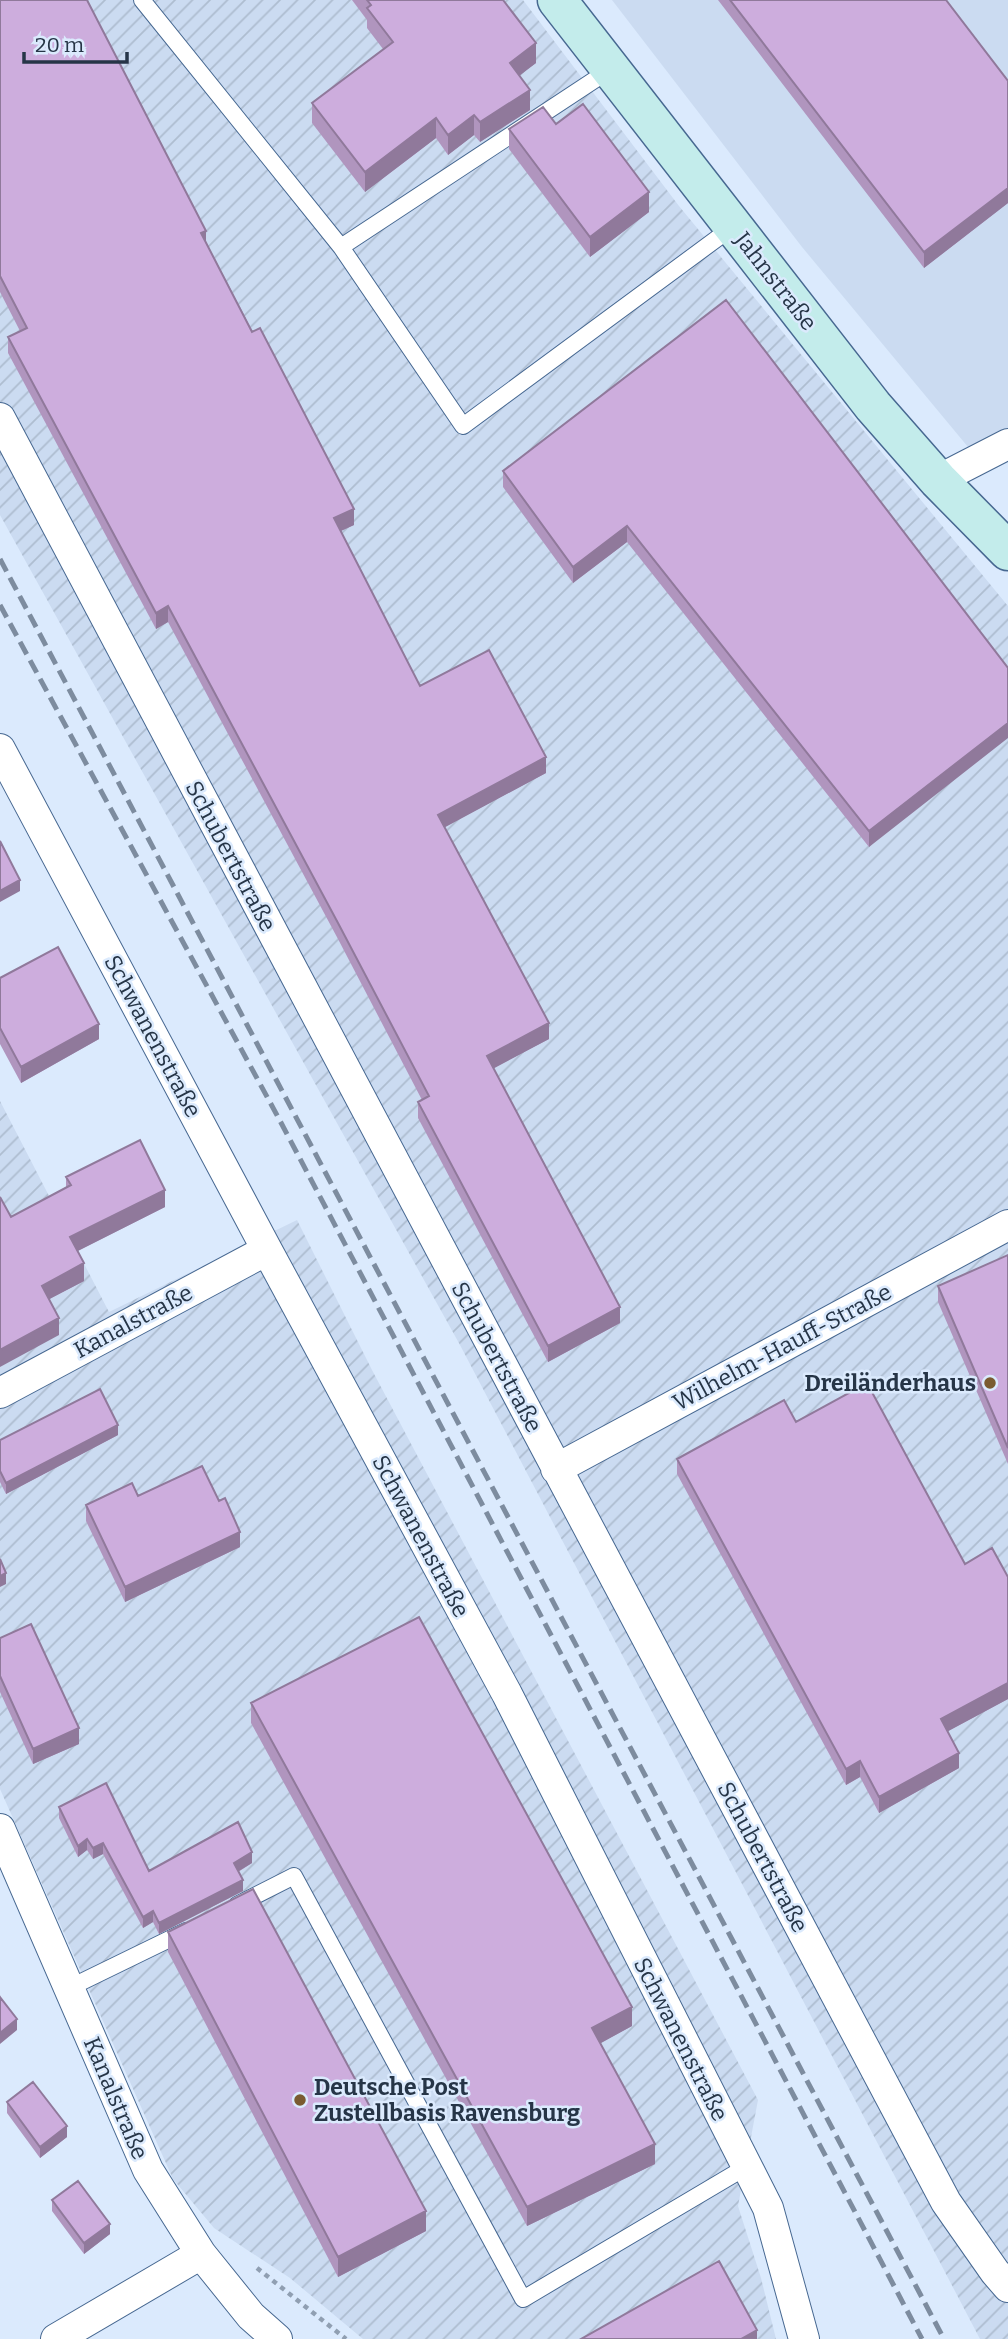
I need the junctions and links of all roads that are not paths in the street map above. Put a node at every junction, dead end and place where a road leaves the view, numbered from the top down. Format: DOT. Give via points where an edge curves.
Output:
graph roads {
  1 [pos="142,0"];
  2 [pos="557,0"];
  3 [pos="611,69"];
  4 [pos="734,226"];
  5 [pos="341,247"];
  6 [pos="0,418"];
  7 [pos="1008,444"];
  8 [pos="938,480"];
  9 [pos="1008,551"];
  10 [pos="0,749"];
  11 [pos="1008,1225"];
  12 [pos="267,1250"];
  13 [pos="0,1393"];
  14 [pos="556,1469"];
  15 [pos="0,1829"];
  16 [pos="223,1912"];
  17 [pos="199,1924"];
  18 [pos="69,1988"];
  19 [pos="746,2166"];
  20 [pos="201,2254"];
  21 [pos="1008,2287"];
  22 [pos="56,2339"];
  23 [pos="277,2339"];
  24 [pos="804,2339"];
  1 -- 5 [label="lane"];
  2 -- 3 [label="main road, Jahnstraße"];
  3 -- 4 [label="main road, Jahnstraße"];
  3 -- 5 [label="lane"];
  4 -- 5 [label="lane" via="463,425"];
  4 -- 8 [label="main road, Jahnstraße" via="873,406"];
  6 -- 14 [label="street, Schubertstraße"];
  7 -- 8 [label="street"];
  8 -- 9 [label="main road, Jahnstraße"];
  10 -- 12 [label="street, Schwanenstraße"];
  11 -- 14 [label="street, Wilhelm-Hauff-Straße"];
  12 -- 13 [label="street, Kanalstraße"];
  12 -- 19 [label="street, Schwanenstraße" via="507,1694"];
  14 -- 21 [label="street, Schubertstraße" via="946,2202"];
  15 -- 18 [label="street, Kanalstraße"];
  16 -- 19 [label="lane" via="294,1876 523,2299"];
  17 -- 18 [label="lane"];
  18 -- 20 [label="street, Kanalstraße" via="148,2170"];
  19 -- 24 [label="street, Schwanenstraße" via="768,2208"];
  20 -- 22 [label="street"];
  20 -- 23 [label="street, Kanalstraße" via="251,2316"];
}
